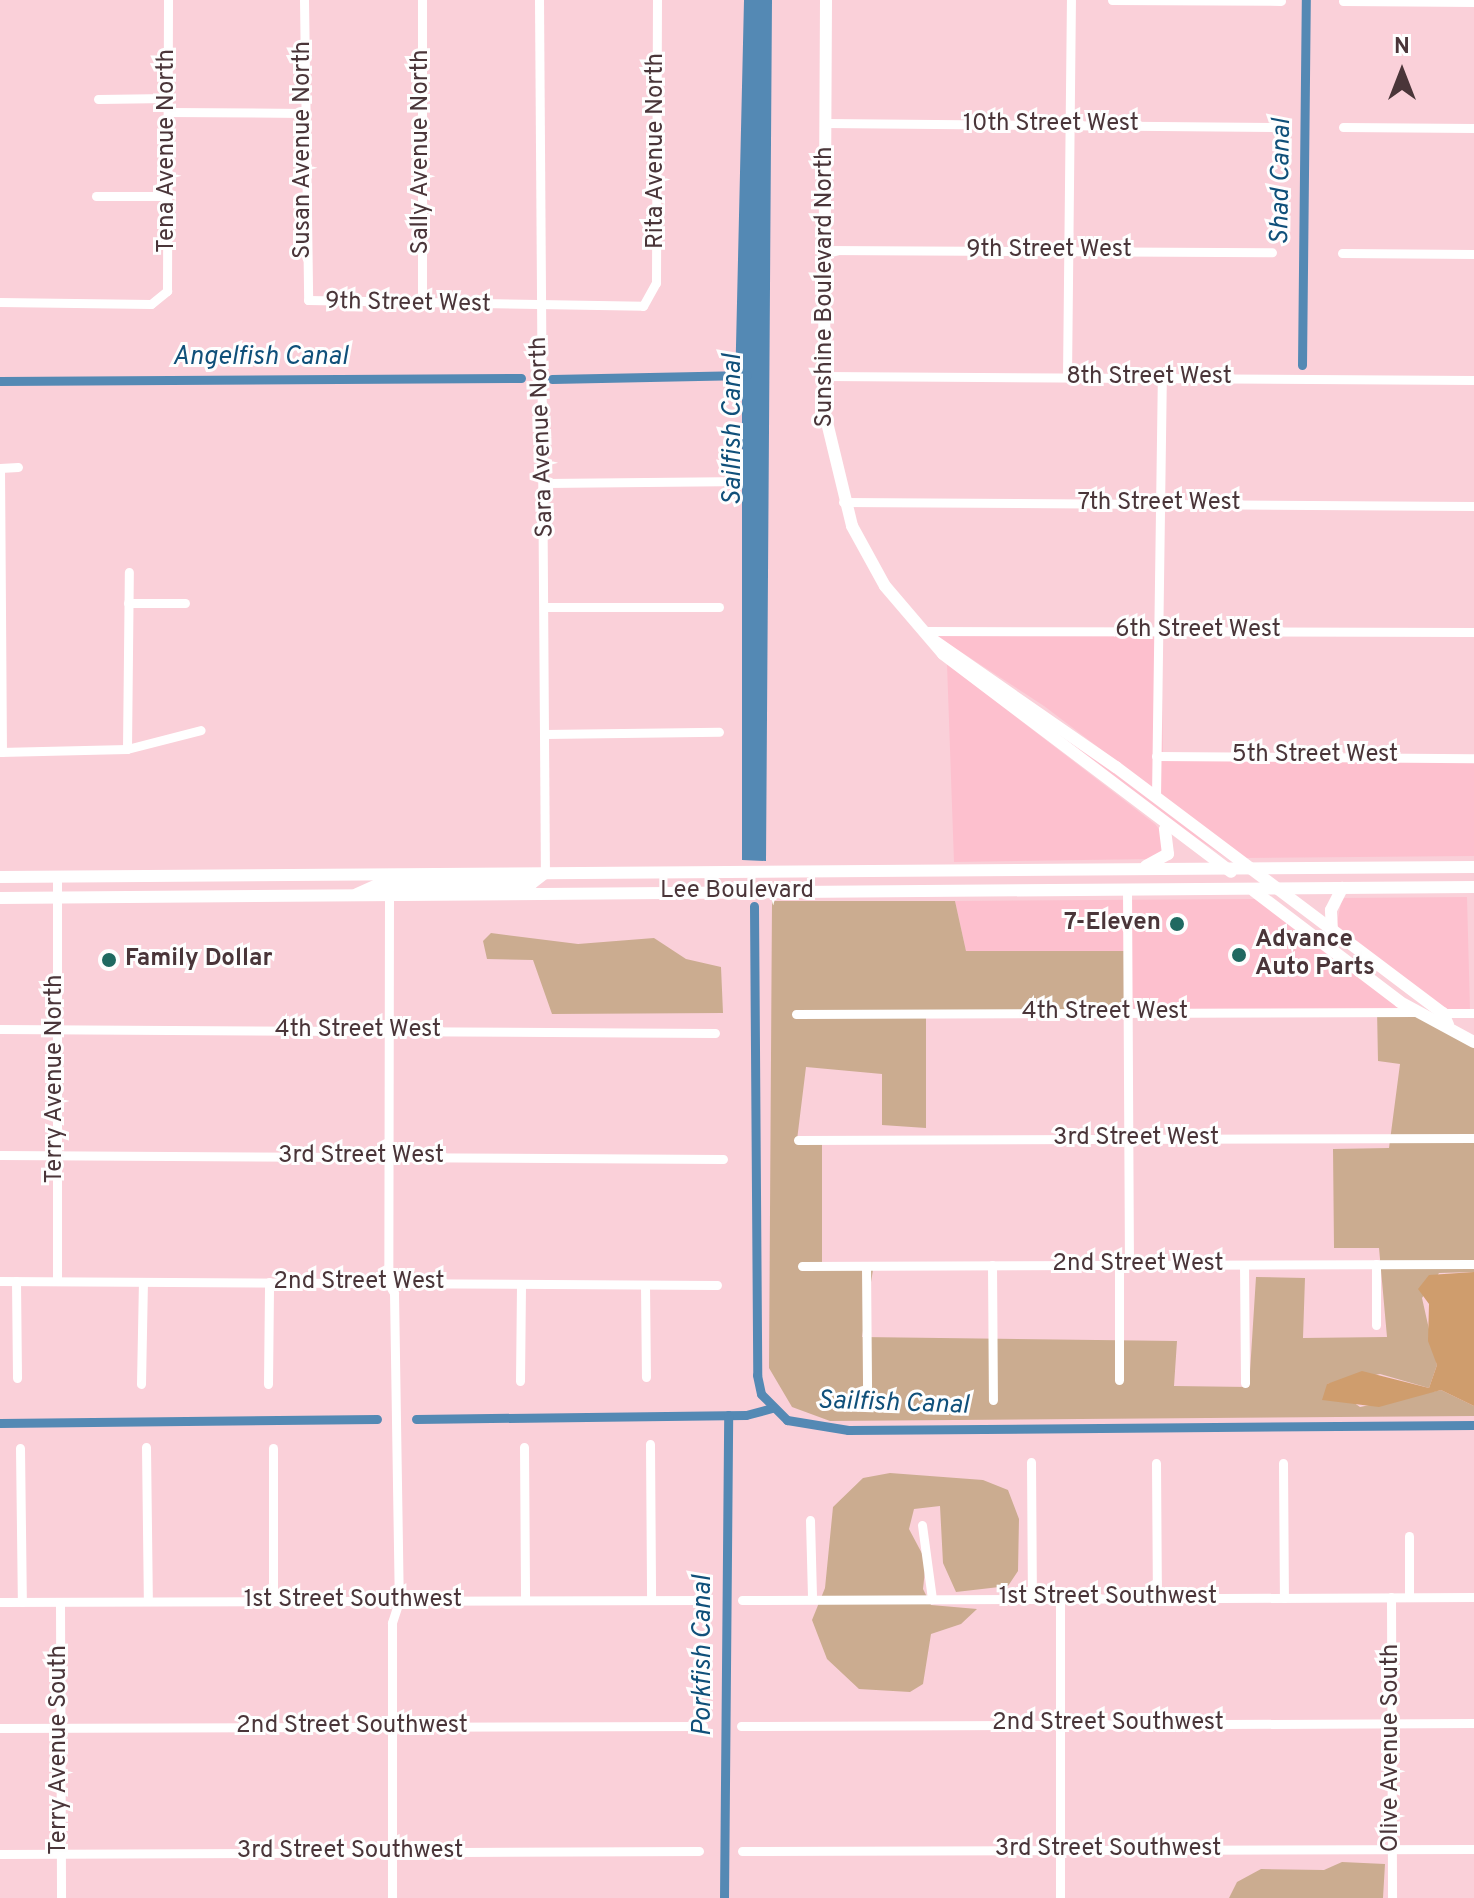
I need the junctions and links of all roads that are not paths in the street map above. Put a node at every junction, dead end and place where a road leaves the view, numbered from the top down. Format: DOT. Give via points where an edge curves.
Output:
graph roads {
  1 [pos="168,0"];
  2 [pos="304,0"];
  3 [pos="422,0"];
  4 [pos="539,0"];
  5 [pos="657,0"];
  6 [pos="826,0"];
  7 [pos="1071,0"];
  8 [pos="1112,0"];
  9 [pos="1281,1"];
  10 [pos="1343,1"];
  11 [pos="1474,2"];
  12 [pos="168,98"];
  13 [pos="98,99"];
  14 [pos="168,112"];
  15 [pos="304,113"];
  16 [pos="825,123"];
  17 [pos="1070,125"];
  18 [pos="1276,127"];
  19 [pos="1343,127"];
  20 [pos="1474,128"];
  21 [pos="96,196"];
  22 [pos="168,196"];
  23 [pos="825,250"];
  24 [pos="1069,251"];
  25 [pos="1272,252"];
  26 [pos="1342,253"];
  27 [pos="1474,254"];
  28 [pos="308,300"];
  29 [pos="652,301"];
  30 [pos="0,302"];
  31 [pos="422,305"];
  32 [pos="539,305"];
  33 [pos="824,376"];
  34 [pos="1067,377"];
  35 [pos="1162,378"];
  36 [pos="1474,380"];
  37 [pos="18,467"];
  38 [pos="0,468"];
  39 [pos="722,481"];
  40 [pos="545,483"];
  41 [pos="843,502"];
  42 [pos="1160,504"];
  43 [pos="1474,506"];
  44 [pos="129,572"];
  45 [pos="128,603"];
  46 [pos="185,603"];
  47 [pos="548,607"];
  48 [pos="719,607"];
  49 [pos="1158,631"];
  50 [pos="1474,632"];
  51 [pos="927,635"];
  52 [pos="973,680"];
  53 [pos="1041,712"];
  54 [pos="201,730"];
  55 [pos="719,732"];
  56 [pos="1042,733"];
  57 [pos="545,734"];
  58 [pos="127,749"];
  59 [pos="1,752"];
  60 [pos="1156,756"];
  61 [pos="1474,758"];
  62 [pos="1156,797"];
  63 [pos="1157,821"];
  64 [pos="1474,867"];
  65 [pos="1137,869"];
  66 [pos="1251,870"];
  67 [pos="1229,871"];
  68 [pos="545,873"];
  69 [pos="0,877"];
  70 [pos="57,877"];
  71 [pos="1474,887"];
  72 [pos="1127,888"];
  73 [pos="1342,888"];
  74 [pos="1254,891"];
  75 [pos="1277,891"];
  76 [pos="355,896"];
  77 [pos="389,896"];
  78 [pos="0,898"];
  79 [pos="57,898"];
  80 [pos="1332,931"];
  81 [pos="1415,1012"];
  82 [pos="1128,1013"];
  83 [pos="1474,1013"];
  84 [pos="796,1014"];
  85 [pos="1446,1019"];
  86 [pos="0,1029"];
  87 [pos="57,1029"];
  88 [pos="389,1031"];
  89 [pos="715,1033"];
  90 [pos="1474,1042"];
  91 [pos="1474,1138"];
  92 [pos="1129,1139"];
  93 [pos="798,1140"];
  94 [pos="0,1155"];
  95 [pos="56,1155"];
  96 [pos="388,1157"];
  97 [pos="723,1159"];
  98 [pos="1124,1264"];
  99 [pos="1376,1264"];
  100 [pos="1474,1264"];
  101 [pos="992,1265"];
  102 [pos="1244,1265"];
  103 [pos="802,1266"];
  104 [pos="866,1266"];
  105 [pos="0,1281"];
  106 [pos="16,1281"];
  107 [pos="57,1281"];
  108 [pos="143,1282"];
  109 [pos="269,1282"];
  110 [pos="388,1283"];
  111 [pos="521,1284"];
  112 [pos="645,1285"];
  113 [pos="717,1285"];
  114 [pos="1376,1325"];
  115 [pos="646,1377"];
  116 [pos="17,1378"];
  117 [pos="1119,1380"];
  118 [pos="520,1381"];
  119 [pos="1245,1383"];
  120 [pos="141,1384"];
  121 [pos="268,1384"];
  122 [pos="867,1392"];
  123 [pos="993,1400"];
  124 [pos="650,1444"];
  125 [pos="146,1447"];
  126 [pos="524,1447"];
  127 [pos="20,1448"];
  128 [pos="273,1448"];
  129 [pos="1031,1462"];
  130 [pos="1156,1463"];
  131 [pos="1283,1463"];
  132 [pos="810,1520"];
  133 [pos="922,1525"];
  134 [pos="1409,1536"];
  135 [pos="1391,1597"];
  136 [pos="1409,1597"];
  137 [pos="1474,1597"];
  138 [pos="1157,1598"];
  139 [pos="1284,1598"];
  140 [pos="812,1599"];
  141 [pos="932,1599"];
  142 [pos="1032,1599"];
  143 [pos="1060,1599"];
  144 [pos="525,1600"];
  145 [pos="651,1600"];
  146 [pos="706,1600"];
  147 [pos="742,1600"];
  148 [pos="148,1601"];
  149 [pos="273,1601"];
  150 [pos="399,1601"];
  151 [pos="0,1602"];
  152 [pos="22,1602"];
  153 [pos="60,1602"];
  154 [pos="1392,1723"];
  155 [pos="1474,1723"];
  156 [pos="1059,1724"];
  157 [pos="703,1726"];
  158 [pos="741,1726"];
  159 [pos="392,1727"];
  160 [pos="0,1728"];
  161 [pos="60,1728"];
  162 [pos="1392,1849"];
  163 [pos="1474,1849"];
  164 [pos="1060,1850"];
  165 [pos="699,1851"];
  166 [pos="742,1851"];
  167 [pos="393,1852"];
  168 [pos="60,1853"];
  169 [pos="0,1854"];
  170 [pos="61,1898"];
  171 [pos="392,1898"];
  172 [pos="1060,1898"];
  173 [pos="1392,1898"];
  1 -- 12 [label="street, Tena Avenue North"];
  2 -- 15 [label="street, Susan Avenue North"];
  3 -- 31 [label="street, Sally Avenue North"];
  4 -- 32 [label="street, Sara Avenue North"];
  5 -- 29 [label="street, Rita Avenue North"];
  6 -- 16 [label="main road, Sunshine Boulevard North"];
  7 -- 17 [label="street"];
  8 -- 9 [label="street"];
  10 -- 11 [label="street"];
  12 -- 13 [label="street"];
  12 -- 14 [label="street, Tena Avenue North"];
  14 -- 15 [label="street"];
  14 -- 22 [label="street, Tena Avenue North"];
  15 -- 28 [label="street, Susan Avenue North"];
  16 -- 17 [label="street, 10th Street West"];
  16 -- 23 [label="main road, Sunshine Boulevard North"];
  17 -- 18 [label="street, 10th Street West"];
  17 -- 24 [label="street"];
  19 -- 20 [label="street"];
  21 -- 22 [label="street"];
  22 -- 30 [label="street, Tena Avenue North" via="161,299"];
  23 -- 24 [label="street, 9th Street West"];
  23 -- 33 [label="main road, Sunshine Boulevard North"];
  24 -- 25 [label="street, 9th Street West"];
  24 -- 34 [label="street"];
  26 -- 27 [label="street"];
  28 -- 31 [label="street, 9th Street West"];
  29 -- 32 [label="street, 9th Street West"];
  31 -- 32 [label="street, 9th Street West"];
  32 -- 40 [label="street, Sara Avenue North"];
  33 -- 34 [label="street, 8th Street West"];
  33 -- 41 [label="main road, Sunshine Boulevard North" via="829,451"];
  34 -- 35 [label="street, 8th Street West"];
  35 -- 36 [label="street, 8th Street West"];
  35 -- 42 [label="street"];
  37 -- 38 [label="street"];
  38 -- 59 [label="street"];
  39 -- 40 [label="street"];
  40 -- 47 [label="street, Sara Avenue North"];
  41 -- 42 [label="street, 7th Street West"];
  41 -- 51 [label="main road, Sunshine Boulevard North" via="873,567"];
  42 -- 43 [label="street, 7th Street West"];
  42 -- 49 [label="street"];
  44 -- 45 [label="street"];
  45 -- 46 [label="street"];
  45 -- 58 [label="street"];
  47 -- 48 [label="street"];
  47 -- 57 [label="street, Sara Avenue North"];
  49 -- 50 [label="street, 6th Street West"];
  49 -- 51 [label="street, 6th Street West"];
  49 -- 60 [label="street"];
  51 -- 52 [label="main road, Sunshine Boulevard North"];
  51 -- 53 [label="main road, Sunshine Boulevard North"];
  52 -- 53 [label="main road" via="1031,714"];
  52 -- 56 [label="main road, Sunshine Boulevard North"];
  53 -- 56 [label="main road"];
  53 -- 62 [label="main road, Sunshine Boulevard North"];
  54 -- 58 [label="street"];
  55 -- 57 [label="street"];
  56 -- 63 [label="main road, Sunshine Boulevard North"];
  57 -- 68 [label="street, Sara Avenue North"];
  58 -- 59 [label="street"];
  60 -- 61 [label="street, 5th Street West"];
  60 -- 62 [label="street"];
  62 -- 66 [label="main road, Sunshine Boulevard North"];
  63 -- 65 [label="main road" via="1171,837 1168,854"];
  63 -- 67 [label="main road, Sunshine Boulevard North"];
  64 -- 66 [label="main road, Lee Boulevard"];
  65 -- 67 [label="main road, Lee Boulevard"];
  65 -- 68 [label="main road, Lee Boulevard"];
  66 -- 67 [label="main road, Lee Boulevard"];
  66 -- 75 [label="main road, Sunshine Boulevard North"];
  67 -- 74 [label="main road, Sunshine Boulevard North"];
  68 -- 70 [label="main road, Lee Boulevard"];
  68 -- 76 [label="main road" via="522,884 377,885"];
  69 -- 70 [label="main road, Lee Boulevard"];
  70 -- 79 [label="street, Terry Avenue North"];
  71 -- 73 [label="main road, Lee Boulevard"];
  72 -- 74 [label="main road, Lee Boulevard"];
  72 -- 77 [label="main road, Lee Boulevard"];
  72 -- 82 [label="street"];
  73 -- 75 [label="main road, Lee Boulevard"];
  73 -- 80 [label="main road" via="1331,910"];
  74 -- 75 [label="main road, Lee Boulevard"];
  74 -- 81 [label="main road, Sunshine Boulevard North"];
  75 -- 80 [label="main road, Sunshine Boulevard North"];
  76 -- 77 [label="main road, Lee Boulevard"];
  76 -- 79 [label="main road, Lee Boulevard"];
  77 -- 88 [label="street"];
  78 -- 79 [label="main road, Lee Boulevard"];
  79 -- 87 [label="street, Terry Avenue North"];
  80 -- 85 [label="main road, Sunshine Boulevard North"];
  81 -- 82 [label="street, 4th Street West"];
  81 -- 85 [label="main road, Sunshine Boulevard North"];
  82 -- 84 [label="street, 4th Street West"];
  82 -- 92 [label="street"];
  83 -- 85 [label="street"];
  85 -- 90 [label="main road, Sunshine Boulevard North"];
  86 -- 87 [label="street, 4th Street West"];
  87 -- 88 [label="street, 4th Street West"];
  87 -- 95 [label="street, Terry Avenue North"];
  88 -- 89 [label="street, 4th Street West"];
  88 -- 96 [label="street"];
  91 -- 92 [label="street, 3rd Street West"];
  92 -- 93 [label="street, 3rd Street West"];
  92 -- 98 [label="street"];
  94 -- 95 [label="street, 3rd Street West"];
  95 -- 96 [label="street, 3rd Street West"];
  95 -- 107 [label="street, Terry Avenue North"];
  96 -- 97 [label="street, 3rd Street West"];
  96 -- 110 [label="street"];
  98 -- 101 [label="street, 2nd Street West"];
  98 -- 102 [label="street, 2nd Street West"];
  98 -- 117 [label="street"];
  99 -- 100 [label="street, 2nd Street West"];
  99 -- 102 [label="street, 2nd Street West"];
  99 -- 114 [label="street"];
  101 -- 104 [label="street, 2nd Street West"];
  101 -- 123 [label="street"];
  102 -- 119 [label="street"];
  103 -- 104 [label="street, 2nd Street West"];
  104 -- 122 [label="street"];
  105 -- 106 [label="street, 2nd Street West"];
  106 -- 107 [label="street, 2nd Street West"];
  106 -- 116 [label="street"];
  107 -- 108 [label="street, 2nd Street West"];
  108 -- 109 [label="street, 2nd Street West"];
  108 -- 120 [label="street"];
  109 -- 110 [label="street, 2nd Street West"];
  109 -- 121 [label="street"];
  110 -- 111 [label="street, 2nd Street West"];
  110 -- 150 [label="street" via="394,1293"];
  111 -- 112 [label="street, 2nd Street West"];
  111 -- 118 [label="street"];
  112 -- 113 [label="street, 2nd Street West"];
  112 -- 115 [label="street"];
  124 -- 145 [label="street"];
  125 -- 148 [label="street"];
  126 -- 144 [label="street"];
  127 -- 152 [label="street"];
  128 -- 149 [label="street"];
  129 -- 142 [label="street"];
  130 -- 138 [label="street"];
  131 -- 139 [label="street"];
  132 -- 140 [label="street"];
  133 -- 141 [label="street"];
  134 -- 136 [label="street"];
  135 -- 136 [label="street, 1st Street Southwest"];
  135 -- 139 [label="street, 1st Street Southwest"];
  135 -- 154 [label="street, Olive Avenue South"];
  136 -- 137 [label="street, 1st Street Southwest"];
  138 -- 139 [label="street, 1st Street Southwest"];
  138 -- 143 [label="street, 1st Street Southwest"];
  140 -- 141 [label="street, 1st Street Southwest"];
  140 -- 147 [label="street, 1st Street Southwest"];
  141 -- 142 [label="street, 1st Street Southwest"];
  142 -- 143 [label="street, 1st Street Southwest"];
  143 -- 156 [label="street"];
  144 -- 145 [label="street, 1st Street Southwest"];
  144 -- 150 [label="street, 1st Street Southwest"];
  145 -- 146 [label="street, 1st Street Southwest"];
  148 -- 149 [label="street, 1st Street Southwest"];
  148 -- 153 [label="street, 1st Street Southwest"];
  149 -- 150 [label="street, 1st Street Southwest"];
  150 -- 159 [label="street" via="392,1623"];
  151 -- 152 [label="street, 1st Street Southwest"];
  152 -- 153 [label="street, 1st Street Southwest"];
  153 -- 161 [label="street, Terry Avenue South"];
  154 -- 155 [label="street, 2nd Street Southwest"];
  154 -- 156 [label="street, 2nd Street Southwest"];
  154 -- 162 [label="street, Olive Avenue South"];
  156 -- 158 [label="street, 2nd Street Southwest"];
  156 -- 164 [label="street"];
  157 -- 159 [label="street, 2nd Street Southwest"];
  159 -- 161 [label="street, 2nd Street Southwest"];
  159 -- 167 [label="street"];
  160 -- 161 [label="street, 2nd Street Southwest"];
  161 -- 168 [label="street, Terry Avenue South"];
  162 -- 163 [label="street, 3rd Street Southwest"];
  162 -- 164 [label="street, 3rd Street Southwest"];
  162 -- 173 [label="street, Olive Avenue South"];
  164 -- 166 [label="street, 3rd Street Southwest"];
  164 -- 172 [label="street"];
  165 -- 167 [label="street, 3rd Street Southwest"];
  167 -- 168 [label="street, 3rd Street Southwest"];
  167 -- 171 [label="street"];
  168 -- 169 [label="street, 3rd Street Southwest"];
  168 -- 170 [label="street, Terry Avenue South"];
}
